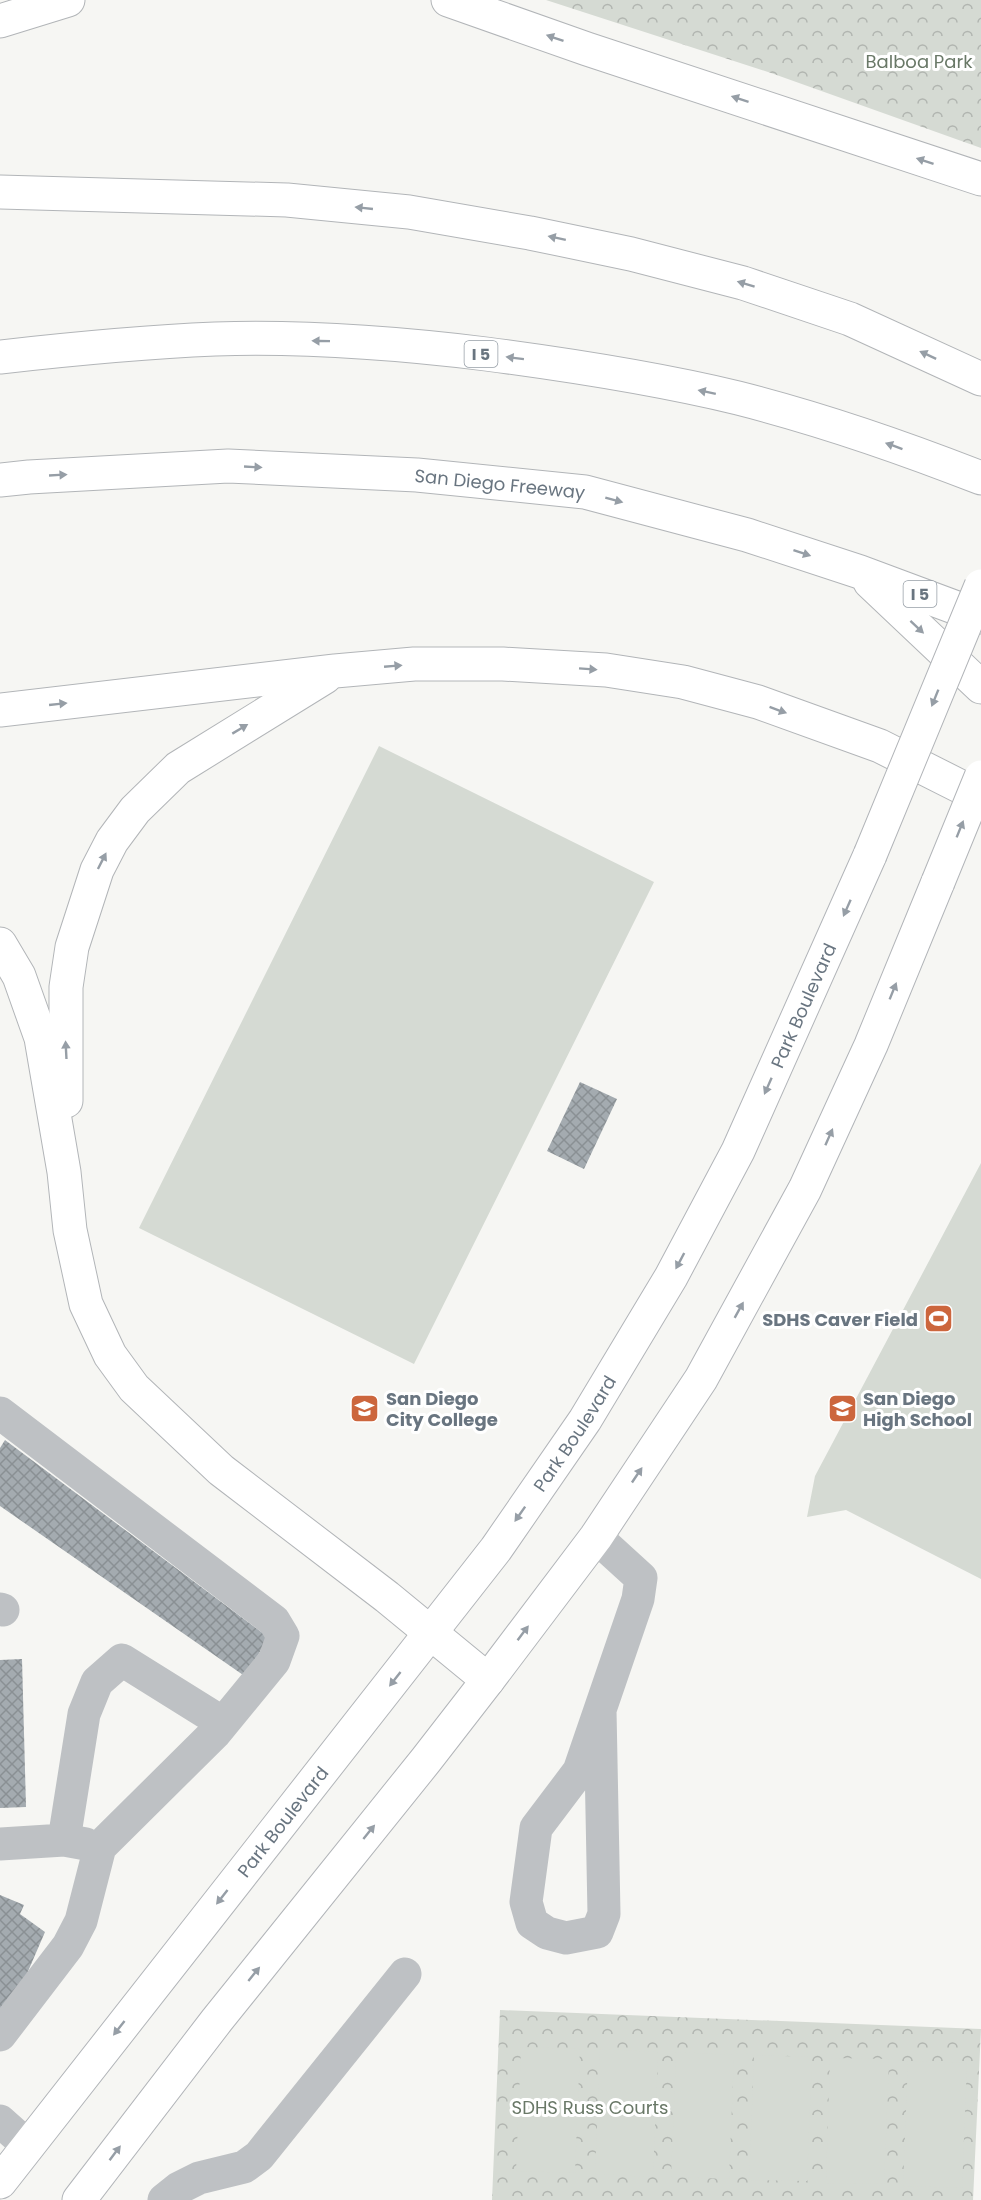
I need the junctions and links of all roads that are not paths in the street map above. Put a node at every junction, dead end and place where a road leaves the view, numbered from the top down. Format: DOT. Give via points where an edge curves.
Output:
graph roads {
  1 [pos="68,0"];
  2 [pos="448,0"];
  3 [pos="0,21"];
  4 [pos="981,179"];
  5 [pos="0,192"];
  6 [pos="0,357"];
  7 [pos="981,379"];
  8 [pos="981,478"];
  9 [pos="0,480"];
  10 [pos="860,572"];
  11 [pos="981,586"];
  12 [pos="981,617"];
  13 [pos="335,670"];
  14 [pos="981,687"];
  15 [pos="0,710"];
  16 [pos="981,777"];
  17 [pos="981,796"];
  18 [pos="0,944"];
  19 [pos="64,1172"];
  20 [pos="0,1413"];
  21 [pos="596,1537"];
  22 [pos="431,1633"];
  23 [pos="488,1680"];
  24 [pos="600,1710"];
  25 [pos="224,1723"];
  26 [pos="64,1840"];
  27 [pos="0,1845"];
  28 [pos="100,1847"];
  29 [pos="405,1974"];
  30 [pos="0,2035"];
  31 [pos="0,2121"];
  32 [pos="28,2146"];
  33 [pos="0,2182"];
  34 [pos="80,2200"];
  35 [pos="164,2200"];
  1 -- 3 [label="main road"];
  4 -- 2 [label="main road, one-way"];
  7 -- 5 [label="main road, one-way" via="850,319 743,283 530,233 409,212 287,200"];
  8 -- 6 [label="main road, I 5, one-way" via="848,430 738,399 636,377 528,360 363,342 216,339"];
  9 -- 10 [label="main road, San Diego Freeway / I 5, one-way" via="228,466 417,475 585,492 747,535"];
  10 -- 12 [label="main road, San Diego Freeway / I 5"];
  10 -- 14 [label="main road, one-way"];
  11 -- 22 [label="main road, Park Boulevard, one-way, bridge" via="870,855 738,1151 671,1277 585,1420"];
  15 -- 13 [label="main road, one-way"];
  13 -- 17 [label="main road, one-way" via="414,664 503,664 606,670 683,682 758,702 880,746"];
  19 -- 13 [label="main road, one-way" via="66,987 72,947 87,897 112,841 135,810 178,768"];
  21 -- 16 [label="main road, one-way, bridge" via="701,1379 805,1189 871,1045"];
  18 -- 19 [label="main road" via="19,976 40,1038"];
  19 -- 22 [label="main road" via="70,1230 86,1304 110,1355 134,1388 221,1470"];
  20 -- 25 [label="lane" via="274,1621 283,1636 274,1661"];
  23 -- 21 [label="main road, one-way"];
  21 -- 24 [label="lane" via="641,1578 638,1599"];
  22 -- 23 [label="main road"];
  22 -- 32 [label="main road, Park Boulevard, one-way"];
  34 -- 23 [label="main road, one-way" via="217,2020"];
  24 -- 24 [label="lane" via="579,1771 536,1828 526,1902 532,1923 547,1933 566,1938 597,1932 604,1914"];
  25 -- 26 [label="lane" via="122,1660 97,1682 84,1714"];
  25 -- 28 [label="lane"];
  26 -- 27 [label="lane"];
  26 -- 28 [label="lane"];
  28 -- 30 [label="lane" via="81,1920 68,1946"];
  29 -- 35 [label="lane" via="259,2156 244,2167 199,2178"];
  31 -- 32 [label="lane"];
  32 -- 33 [label="main road, Park Boulevard"];
}
